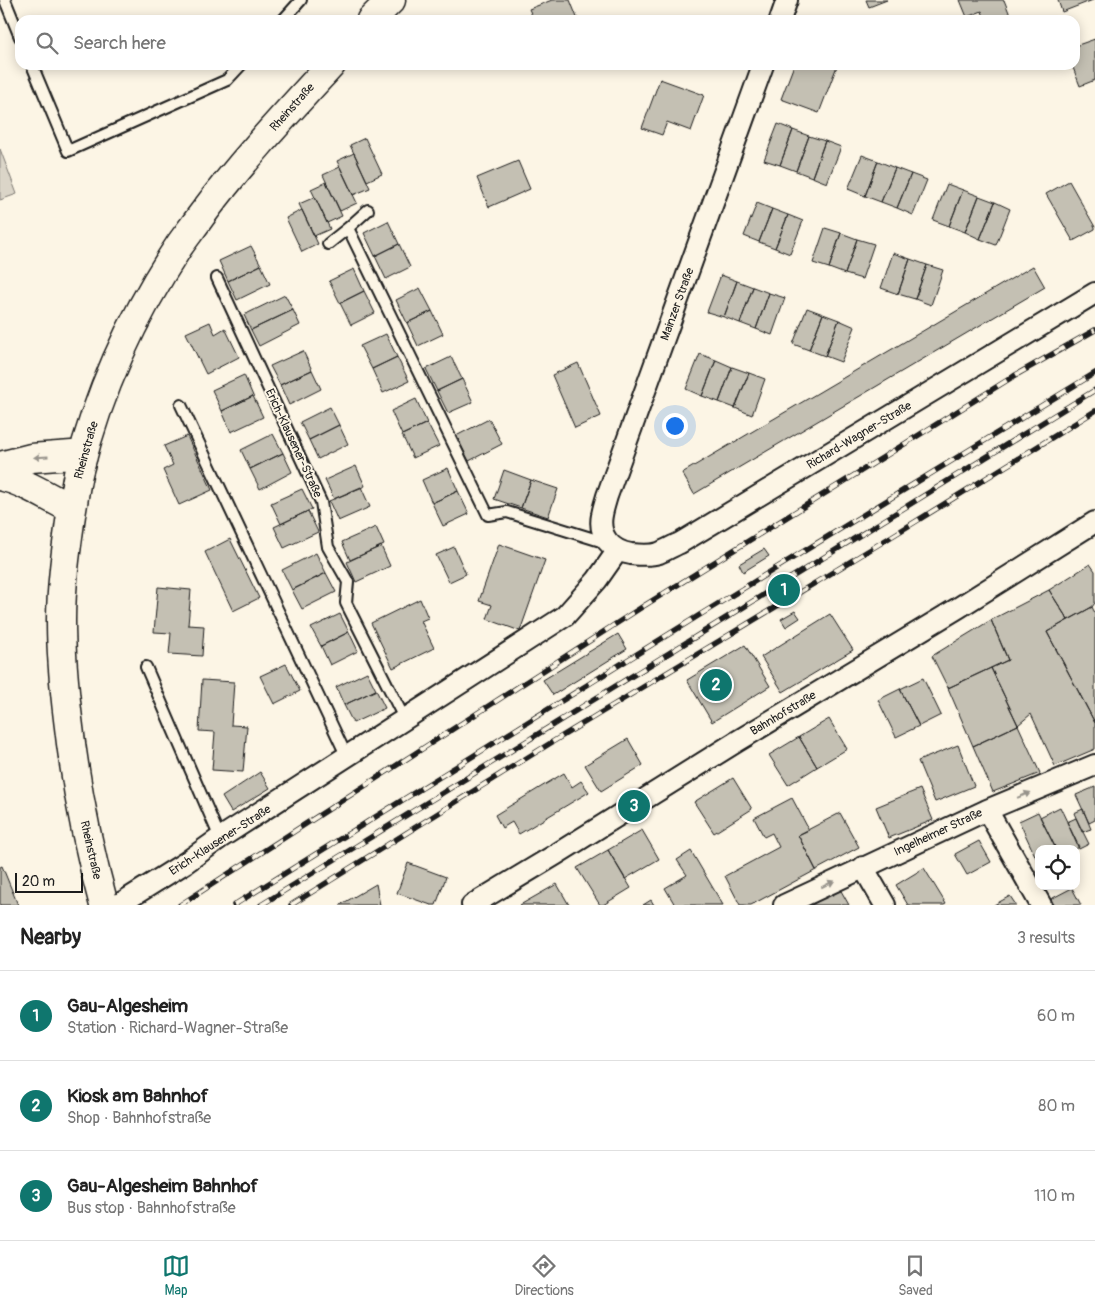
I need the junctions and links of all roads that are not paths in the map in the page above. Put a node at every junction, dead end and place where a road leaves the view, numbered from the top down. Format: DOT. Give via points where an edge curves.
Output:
graph roads {
  1 [pos="5,0"];
  2 [pos="301,0"];
  3 [pos="390,0"];
  4 [pos="787,0"];
  5 [pos="288,15"];
  6 [pos="376,15"];
  7 [pos="782,15"];
  8 [pos="15,25"];
  9 [pos="34,70"];
  10 [pos="236,70"];
  11 [pos="326,70"];
  12 [pos="761,70"];
  13 [pos="368,210"];
  14 [pos="348,228"];
  15 [pos="328,244"];
  16 [pos="216,278"];
  17 [pos="1095,293"];
  18 [pos="181,405"];
  19 [pos="83,456"];
  20 [pos="0,466"];
  21 [pos="0,476"];
  22 [pos="72,509"];
  23 [pos="1095,522"];
  24 [pos="613,547"];
  25 [pos="146,667"];
  26 [pos="405,720"];
  27 [pos="347,757"];
  28 [pos="1095,765"];
  29 [pos="987,810"];
  30 [pos="220,838"];
  31 [pos="863,867"];
  32 [pos="483,902"];
  33 [pos="108,903"];
  34 [pos="784,905"];
  35 [pos="885,905"];
  36 [pos="1041,905"];
  1 -- 8 [label="lane"];
  2 -- 5 [label="lane"];
  3 -- 6 [label="main road"];
  4 -- 7 [label="street"];
  9 -- 10 [label="lane" via="68,151 227,80"];
  11 -- 19 [label="main road, Rheinstraße" via="224,185 179,245 124,346 102,397"];
  12 -- 24 [label="street, Mainzer Straße" via="607,496 601,525 603,535"];
  13 -- 14 [label="lane"];
  14 -- 15 [label="lane"];
  14 -- 24 [label="lane" via="488,515 507,512"];
  16 -- 26 [label="lane, Erich-Klausener-Straße" via="321,502 328,547 348,582 346,603"];
  17 -- 24 [label="street, Richard-Wagner-Straße" via="680,543 649,555 623,553"];
  18 -- 27 [label="lane"];
  19 -- 20 [label="main road, one-way" via="31,458"];
  19 -- 22 [label="main road, Rheinstraße"];
  21 -- 22 [label="main road" via="26,485"];
  22 -- 33 [label="main road, Rheinstraße" via="61,620 62,666 78,792"];
  23 -- 32 [label="street, Bahnhofstraße"];
  24 -- 26 [label="street, Erich-Klausener-Straße" via="597,580 565,616"];
  25 -- 30 [label="lane"];
  26 -- 27 [label="street, Erich-Klausener-Straße"];
  27 -- 30 [label="street, Erich-Klausener-Straße"];
  29 -- 28 [label="street, Ingelheimer Straße, one-way"];
  29 -- 31 [label="street, Ingelheimer Straße"];
  29 -- 36 [label="street"];
  30 -- 33 [label="street, Erich-Klausener-Straße" via="186,863"];
  34 -- 31 [label="street, Ingelheimer Straße, one-way"];
  31 -- 35 [label="street"];
}
